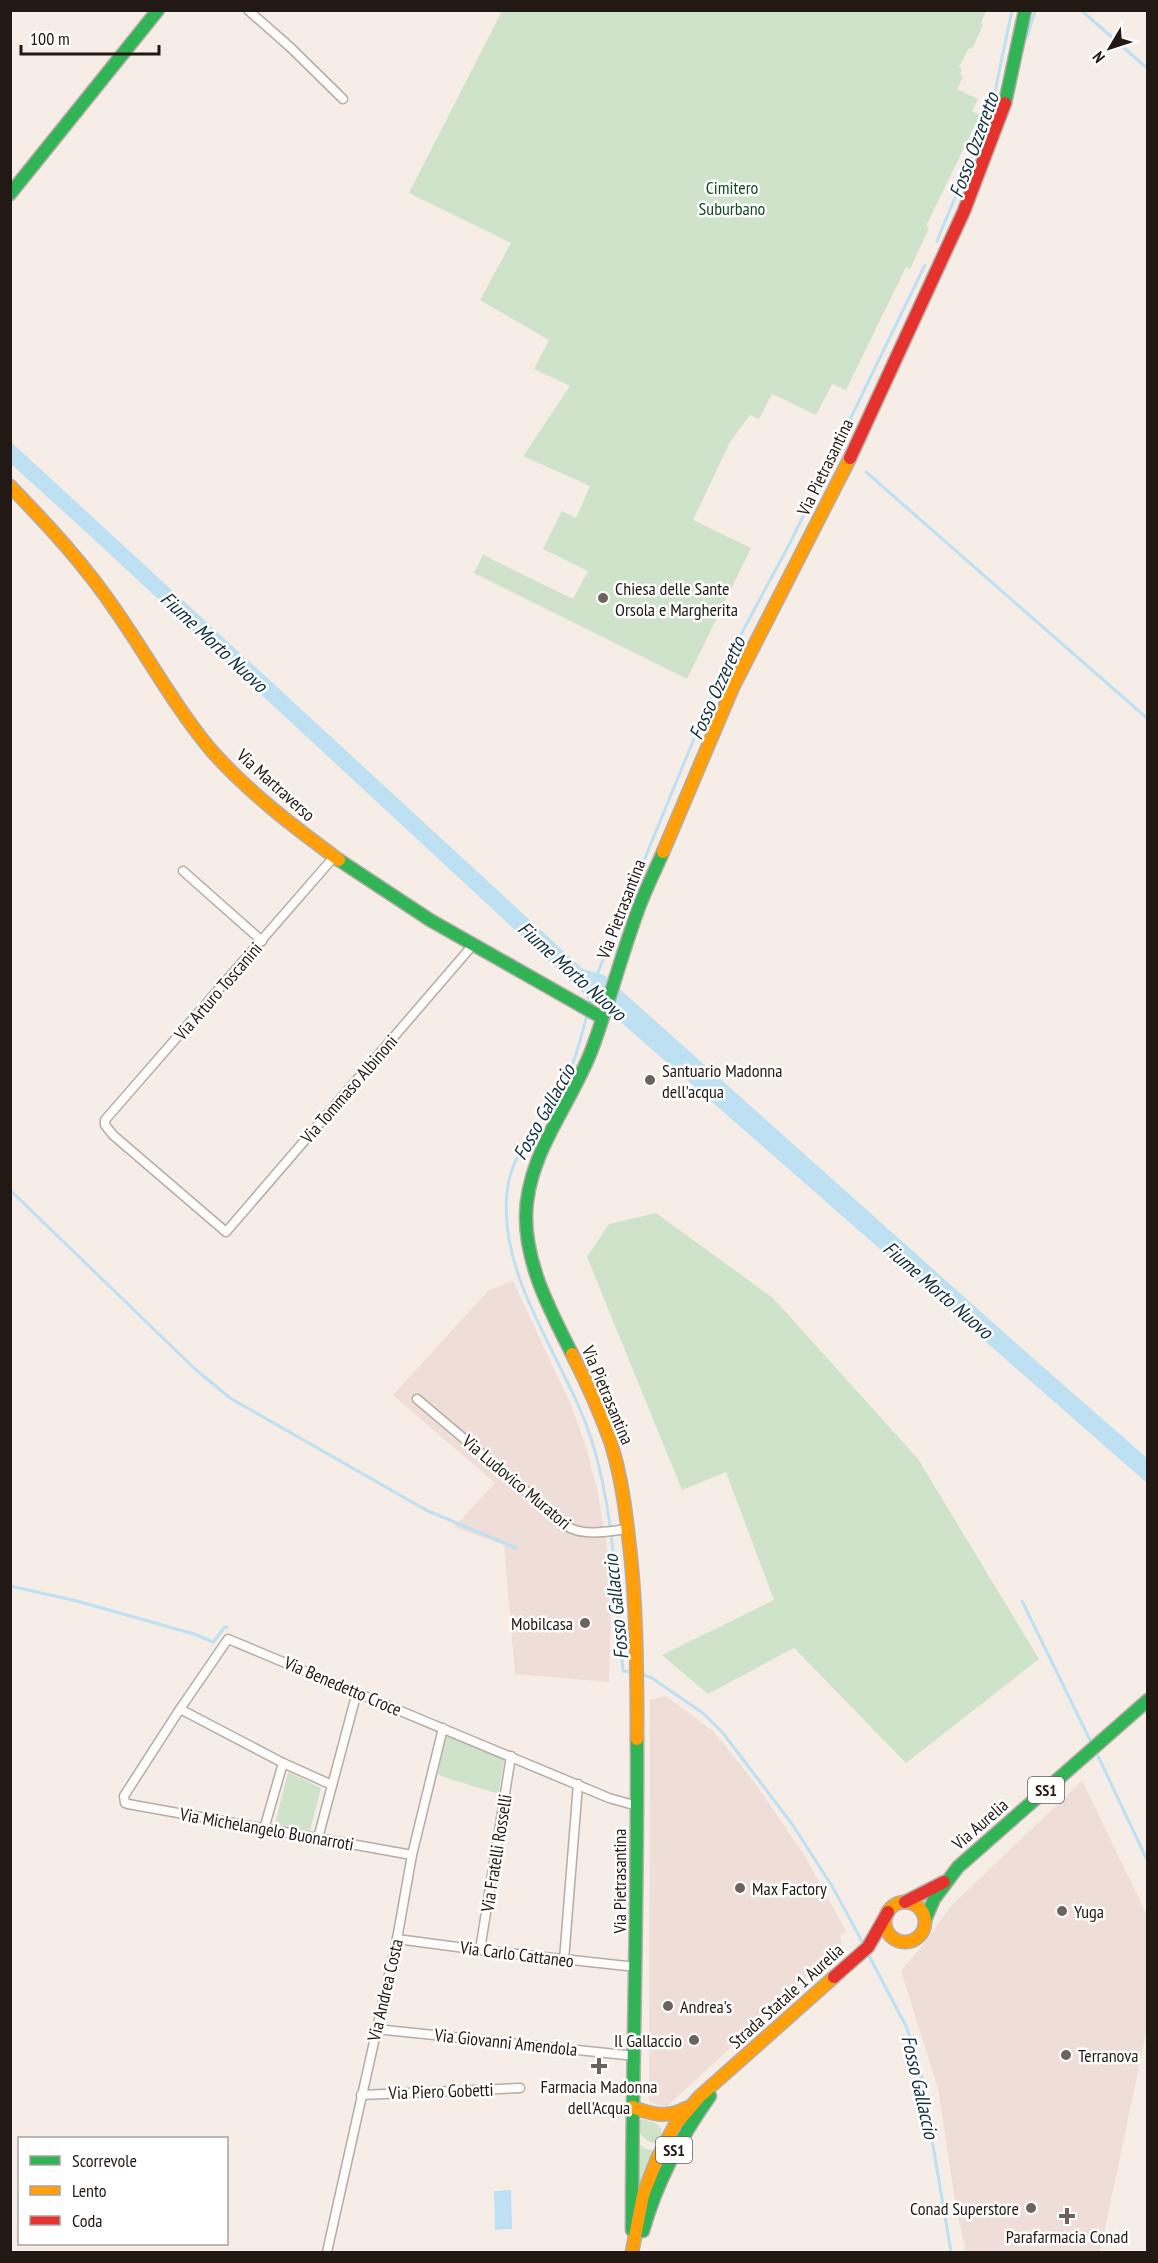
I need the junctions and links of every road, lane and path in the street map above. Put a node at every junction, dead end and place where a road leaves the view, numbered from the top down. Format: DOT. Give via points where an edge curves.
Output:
graph roads {
  1 [pos="158,10"];
  2 [pos="248,10"];
  3 [pos="1025,10"];
  4 [pos="343,99"];
  5 [pos="10,194"];
  6 [pos="10,486"];
  7 [pos="333,858"];
  8 [pos="183,871"];
  9 [pos="262,941"];
  10 [pos="472,946"];
  11 [pos="600,1015"];
  12 [pos="226,1232"];
  13 [pos="417,1399"];
  14 [pos="628,1529"];
  15 [pos="357,1692"];
  16 [pos="1148,1700"];
  17 [pos="180,1709"];
  18 [pos="443,1728"];
  19 [pos="511,1756"];
  20 [pos="283,1763"];
  21 [pos="578,1784"];
  22 [pos="332,1785"];
  23 [pos="124,1800"];
  24 [pos="637,1806"];
  25 [pos="264,1829"];
  26 [pos="318,1838"];
  27 [pos="412,1855"];
  28 [pos="945,1881"];
  29 [pos="905,1902"];
  30 [pos="888,1912"];
  31 [pos="925,1920"];
  32 [pos="398,1939"];
  33 [pos="899,1941"];
  34 [pos="868,1947"];
  35 [pos="480,1950"];
  36 [pos="564,1960"];
  37 [pos="636,1967"];
  38 [pos="376,2029"];
  39 [pos="635,2056"];
  40 [pos="727,2073"];
  41 [pos="520,2088"];
  42 [pos="361,2095"];
  43 [pos="696,2100"];
  44 [pos="632,2108"];
  45 [pos="634,2252"];
  46 [pos="327,2253"];
  1 -- 5 [label="street"];
  2 -- 4 [label="street"];
  3 -- 11 [label="street, Via Pietrasantina" via="1006,101 964,212 835,490 733,687 638,909"];
  6 -- 7 [label="street, Via Martraverso" via="70,549 211,749 255,793"];
  7 -- 9 [label="street, Via Arturo Toscanini"];
  7 -- 10 [label="street, Via Martraverso"];
  8 -- 9 [label="street"];
  9 -- 12 [label="street, Via Arturo Toscanini" via="107,1116 105,1125"];
  10 -- 11 [label="street, Via Martraverso"];
  10 -- 12 [label="street, Via Tommaso Albinoni"];
  11 -- 14 [label="street, Via Pietrasantina" via="579,1080 538,1158 529,1184 526,1218 531,1257 541,1287 611,1444"];
  13 -- 14 [label="street, Via Ludovico Muratori" via="570,1528 600,1532"];
  14 -- 24 [label="street, Via Pietrasantina" via="638,1662"];
  15 -- 17 [label="street, Via Benedetto Croce" via="228,1639"];
  15 -- 18 [label="street, Via Benedetto Croce"];
  15 -- 22 [label="street"];
  16 -- 28 [label="street, Via Aurelia / SS1"];
  17 -- 20 [label="street"];
  17 -- 23 [label="street, Via Benedetto Croce" via="127,1789"];
  18 -- 19 [label="street, Via Benedetto Croce"];
  18 -- 27 [label="street, Via Andrea Costa"];
  19 -- 21 [label="street, Via Benedetto Croce"];
  19 -- 35 [label="street, Via Fratelli Rosselli"];
  20 -- 22 [label="street"];
  20 -- 25 [label="street"];
  21 -- 24 [label="street, Via Benedetto Croce"];
  21 -- 36 [label="street"];
  22 -- 26 [label="street"];
  23 -- 25 [label="street, Via Michelangelo Buonarroti" via="126,1804"];
  24 -- 37 [label="street, Via Pietrasantina"];
  25 -- 26 [label="street, Via Michelangelo Buonarroti"];
  26 -- 27 [label="street, Via Michelangelo Buonarroti"];
  27 -- 32 [label="street, Via Andrea Costa"];
  28 -- 29 [label="street, Via Aurelia / SS1"];
  28 -- 31 [label="street, Via Aurelia / SS1"];
  29 -- 30 [label="street, SS1"];
  29 -- 31 [label="street" via="918,1907"];
  30 -- 33 [label="street" via="887,1929"];
  30 -- 34 [label="street, SS1"];
  31 -- 33 [label="street, SS1" via="918,1936"];
  32 -- 35 [label="street, Via Carlo Cattaneo"];
  32 -- 38 [label="street, Via Andrea Costa"];
  33 -- 34 [label="street, SS1"];
  34 -- 40 [label="street, Strada Statale 1 Aurelia / SS1"];
  35 -- 36 [label="street, Via Carlo Cattaneo"];
  36 -- 37 [label="street, Via Carlo Cattaneo"];
  37 -- 39 [label="street, Via Pietrasantina"];
  38 -- 39 [label="street, Via Giovanni Amendola"];
  38 -- 42 [label="street, Via Andrea Costa"];
  39 -- 44 [label="street, Via Pietrasantina"];
  40 -- 43 [label="street, Strada Statale 1 Aurelia / SS1"];
  40 -- 45 [label="street, Strada Statale 1 Aurelia / SS1" via="693,2119 663,2172"];
  41 -- 42 [label="street, Via Piero Gobetti"];
  42 -- 46 [label="street, Via Andrea Costa"];
  43 -- 44 [label="street" via="668,2116"];
  43 -- 45 [label="street, Strada Statale 1 Aurelia / SS1" via="675,2125 657,2159 641,2201"];
  44 -- 45 [label="street, Via Pietrasantina"];
}
